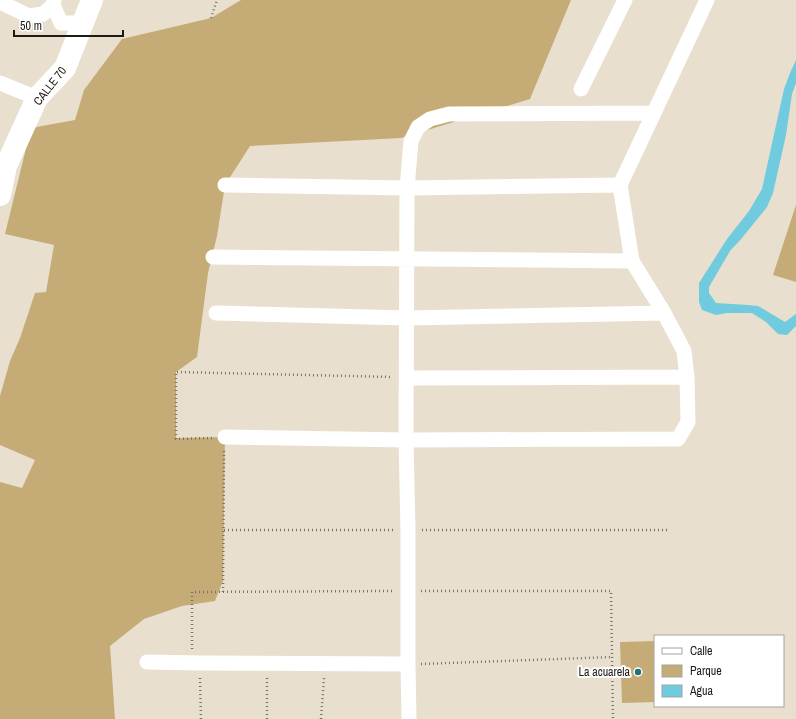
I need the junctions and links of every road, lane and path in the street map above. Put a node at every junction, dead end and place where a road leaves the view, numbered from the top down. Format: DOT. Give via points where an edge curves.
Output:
graph roads {
  1 [pos="92,0"];
  2 [pos="217,0"];
  3 [pos="625,0"];
  4 [pos="707,0"];
  5 [pos="0,2"];
  6 [pos="54,2"];
  7 [pos="211,18"];
  8 [pos="84,23"];
  9 [pos="0,83"];
  10 [pos="581,89"];
  11 [pos="37,98"];
  12 [pos="654,113"];
  13 [pos="225,185"];
  14 [pos="620,185"];
  15 [pos="408,188"];
  16 [pos="0,194"];
  17 [pos="213,257"];
  18 [pos="407,259"];
  19 [pos="632,261"];
  20 [pos="216,313"];
  21 [pos="664,313"];
  22 [pos="407,318"];
  23 [pos="687,377"];
  24 [pos="407,378"];
  25 [pos="225,437"];
  26 [pos="406,440"];
  27 [pos="224,530"];
  28 [pos="408,530"];
  29 [pos="667,530"];
  30 [pos="408,591"];
  31 [pos="223,592"];
  32 [pos="613,657"];
  33 [pos="147,662"];
  34 [pos="196,663"];
  35 [pos="267,664"];
  36 [pos="326,664"];
  37 [pos="408,664"];
  38 [pos="201,719"];
  39 [pos="267,719"];
  40 [pos="321,719"];
  41 [pos="409,719"];
  42 [pos="613,719"];
  1 -- 8 [label="main road, CALLE 70"];
  2 -- 7 [label="path"];
  3 -- 10 [label="street"];
  4 -- 12 [label="street"];
  5 -- 6 [label="street" via="29,16 43,14"];
  6 -- 8 [label="street" via="61,23"];
  8 -- 11 [label="main road, CALLE 70" via="65,68"];
  9 -- 11 [label="street"];
  11 -- 16 [label="main road, CALLE 70" via="6,166"];
  12 -- 14 [label="street"];
  12 -- 15 [label="street" via="449,114 430,119 418,127 411,141"];
  13 -- 15 [label="street"];
  14 -- 15 [label="street"];
  14 -- 19 [label="street"];
  15 -- 18 [label="street"];
  17 -- 18 [label="street"];
  18 -- 19 [label="street"];
  18 -- 22 [label="street"];
  19 -- 21 [label="street"];
  20 -- 22 [label="street"];
  21 -- 22 [label="street"];
  21 -- 23 [label="street" via="684,351"];
  22 -- 24 [label="street"];
  23 -- 24 [label="street"];
  23 -- 26 [label="street" via="688,422 678,439"];
  24 -- 25 [label="path" via="176,372 176,438"];
  24 -- 26 [label="street"];
  25 -- 26 [label="street"];
  25 -- 27 [label="path"];
  26 -- 28 [label="street"];
  27 -- 28 [label="path"];
  27 -- 31 [label="path"];
  28 -- 29 [label="path"];
  28 -- 30 [label="street"];
  30 -- 31 [label="path"];
  30 -- 32 [label="path" via="611,591"];
  30 -- 37 [label="street"];
  31 -- 34 [label="path" via="192,592"];
  32 -- 37 [label="path"];
  32 -- 42 [label="path"];
  33 -- 34 [label="street"];
  34 -- 35 [label="street"];
  34 -- 38 [label="path"];
  35 -- 36 [label="street"];
  35 -- 39 [label="path"];
  36 -- 37 [label="street"];
  36 -- 40 [label="path"];
  37 -- 41 [label="street"];
}
